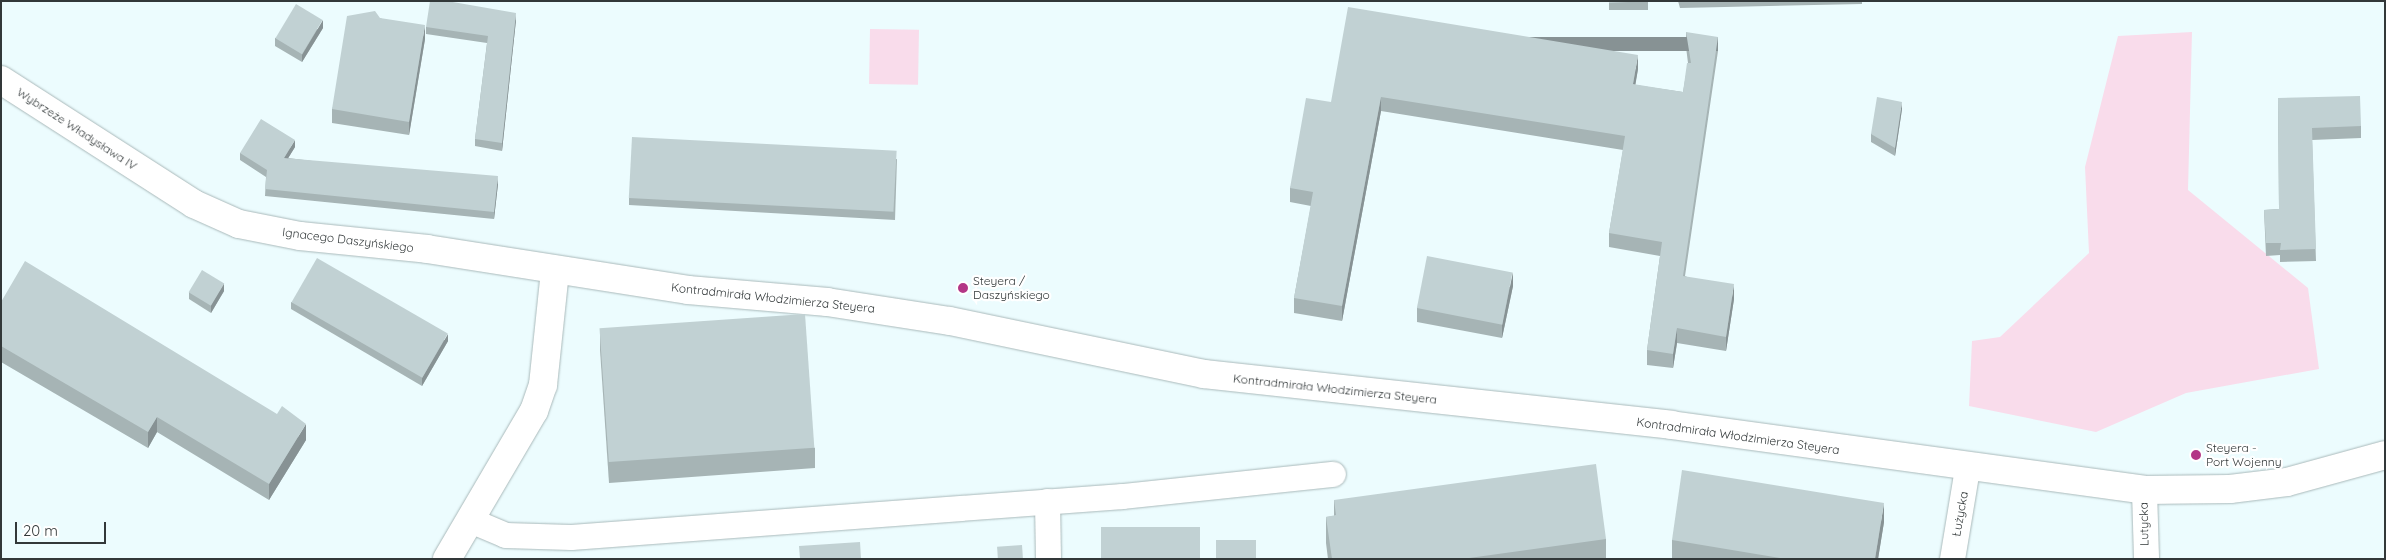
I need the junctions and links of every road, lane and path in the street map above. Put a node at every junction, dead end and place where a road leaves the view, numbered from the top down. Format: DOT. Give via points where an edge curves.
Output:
graph roads {
  1 [pos="1,80"];
  2 [pos="152,178"];
  3 [pos="555,270"];
  4 [pos="2385,455"];
  5 [pos="1967,468"];
  6 [pos="1333,474"];
  7 [pos="2144,490"];
  8 [pos="1047,500"];
  9 [pos="470,520"];
  10 [pos="447,559"];
  11 [pos="1048,559"];
  12 [pos="1952,559"];
  13 [pos="2146,559"];
  1 -- 2 [label="street, Wybrzeże Władysława IV"];
  2 -- 3 [label="street, Ignacego Daszyńskiego" via="194,204 239,224"];
  3 -- 5 [label="street, Kontradmirała Włodzimierza Steyera" via="950,320 1204,374 1671,425"];
  3 -- 9 [label="street" via="542,385 534,411"];
  4 -- 7 [label="street, Kontradmirała Włodzimierza Steyera" via="2287,482 2230,489"];
  5 -- 7 [label="street, Kontradmirała Włodzimierza Steyera"];
  5 -- 12 [label="street, Łużycka"];
  6 -- 8 [label="street"];
  7 -- 13 [label="street, Lutycka"];
  8 -- 9 [label="street" via="571,537 505,535"];
  8 -- 11 [label="street"];
  9 -- 10 [label="street"];
}
